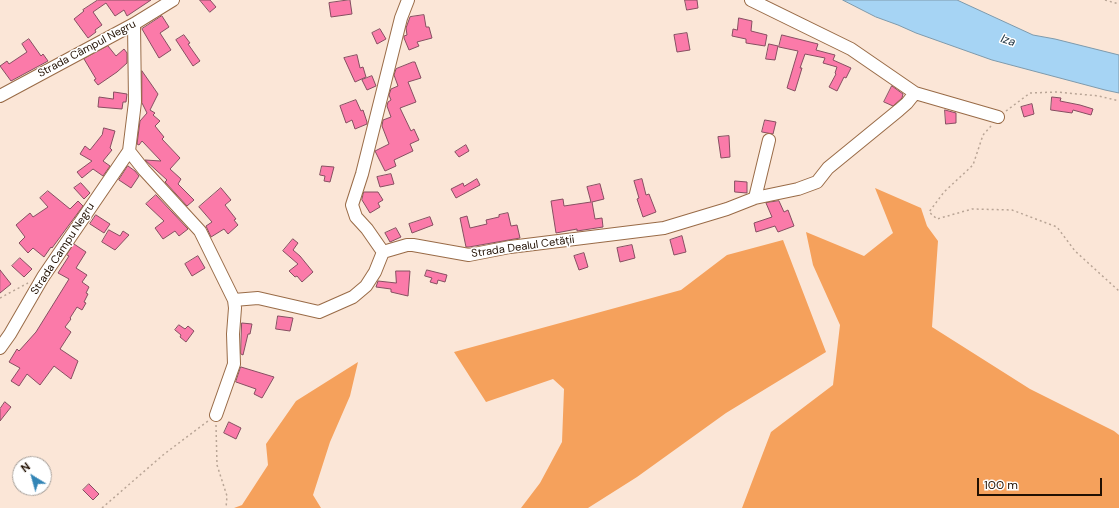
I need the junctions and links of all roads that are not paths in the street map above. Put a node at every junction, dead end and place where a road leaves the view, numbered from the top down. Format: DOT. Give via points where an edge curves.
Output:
graph roads {
  1 [pos="173,0"];
  2 [pos="408,0"];
  3 [pos="751,0"];
  4 [pos="134,24"];
  5 [pos="915,93"];
  6 [pos="0,96"];
  7 [pos="998,118"];
  8 [pos="769,140"];
  9 [pos="129,150"];
  10 [pos="755,198"];
  11 [pos="383,252"];
  12 [pos="234,300"];
  13 [pos="0,348"];
  14 [pos="216,415"];
  1 -- 4 [label="street, Strada Câmpul Negru"];
  2 -- 11 [label="street" via="401,18 352,206 356,217"];
  3 -- 5 [label="street" via="851,49"];
  4 -- 6 [label="street, Strada Câmpul Negru"];
  4 -- 9 [label="street, Strada Campu Negru" via="134,102"];
  5 -- 7 [label="street"];
  5 -- 10 [label="street, Strada Dealul Cetății" via="899,110 828,168 817,182 798,190"];
  8 -- 10 [label="street"];
  9 -- 12 [label="street" via="200,232"];
  9 -- 13 [label="street, Strada Campu Negru" via="43,277"];
  10 -- 11 [label="street, Strada Dealul Cetății" via="664,228 510,247 469,255 413,245"];
  11 -- 12 [label="street" via="376,272 366,286 353,297 319,312 258,298"];
  12 -- 14 [label="street" via="234,364"];
}
